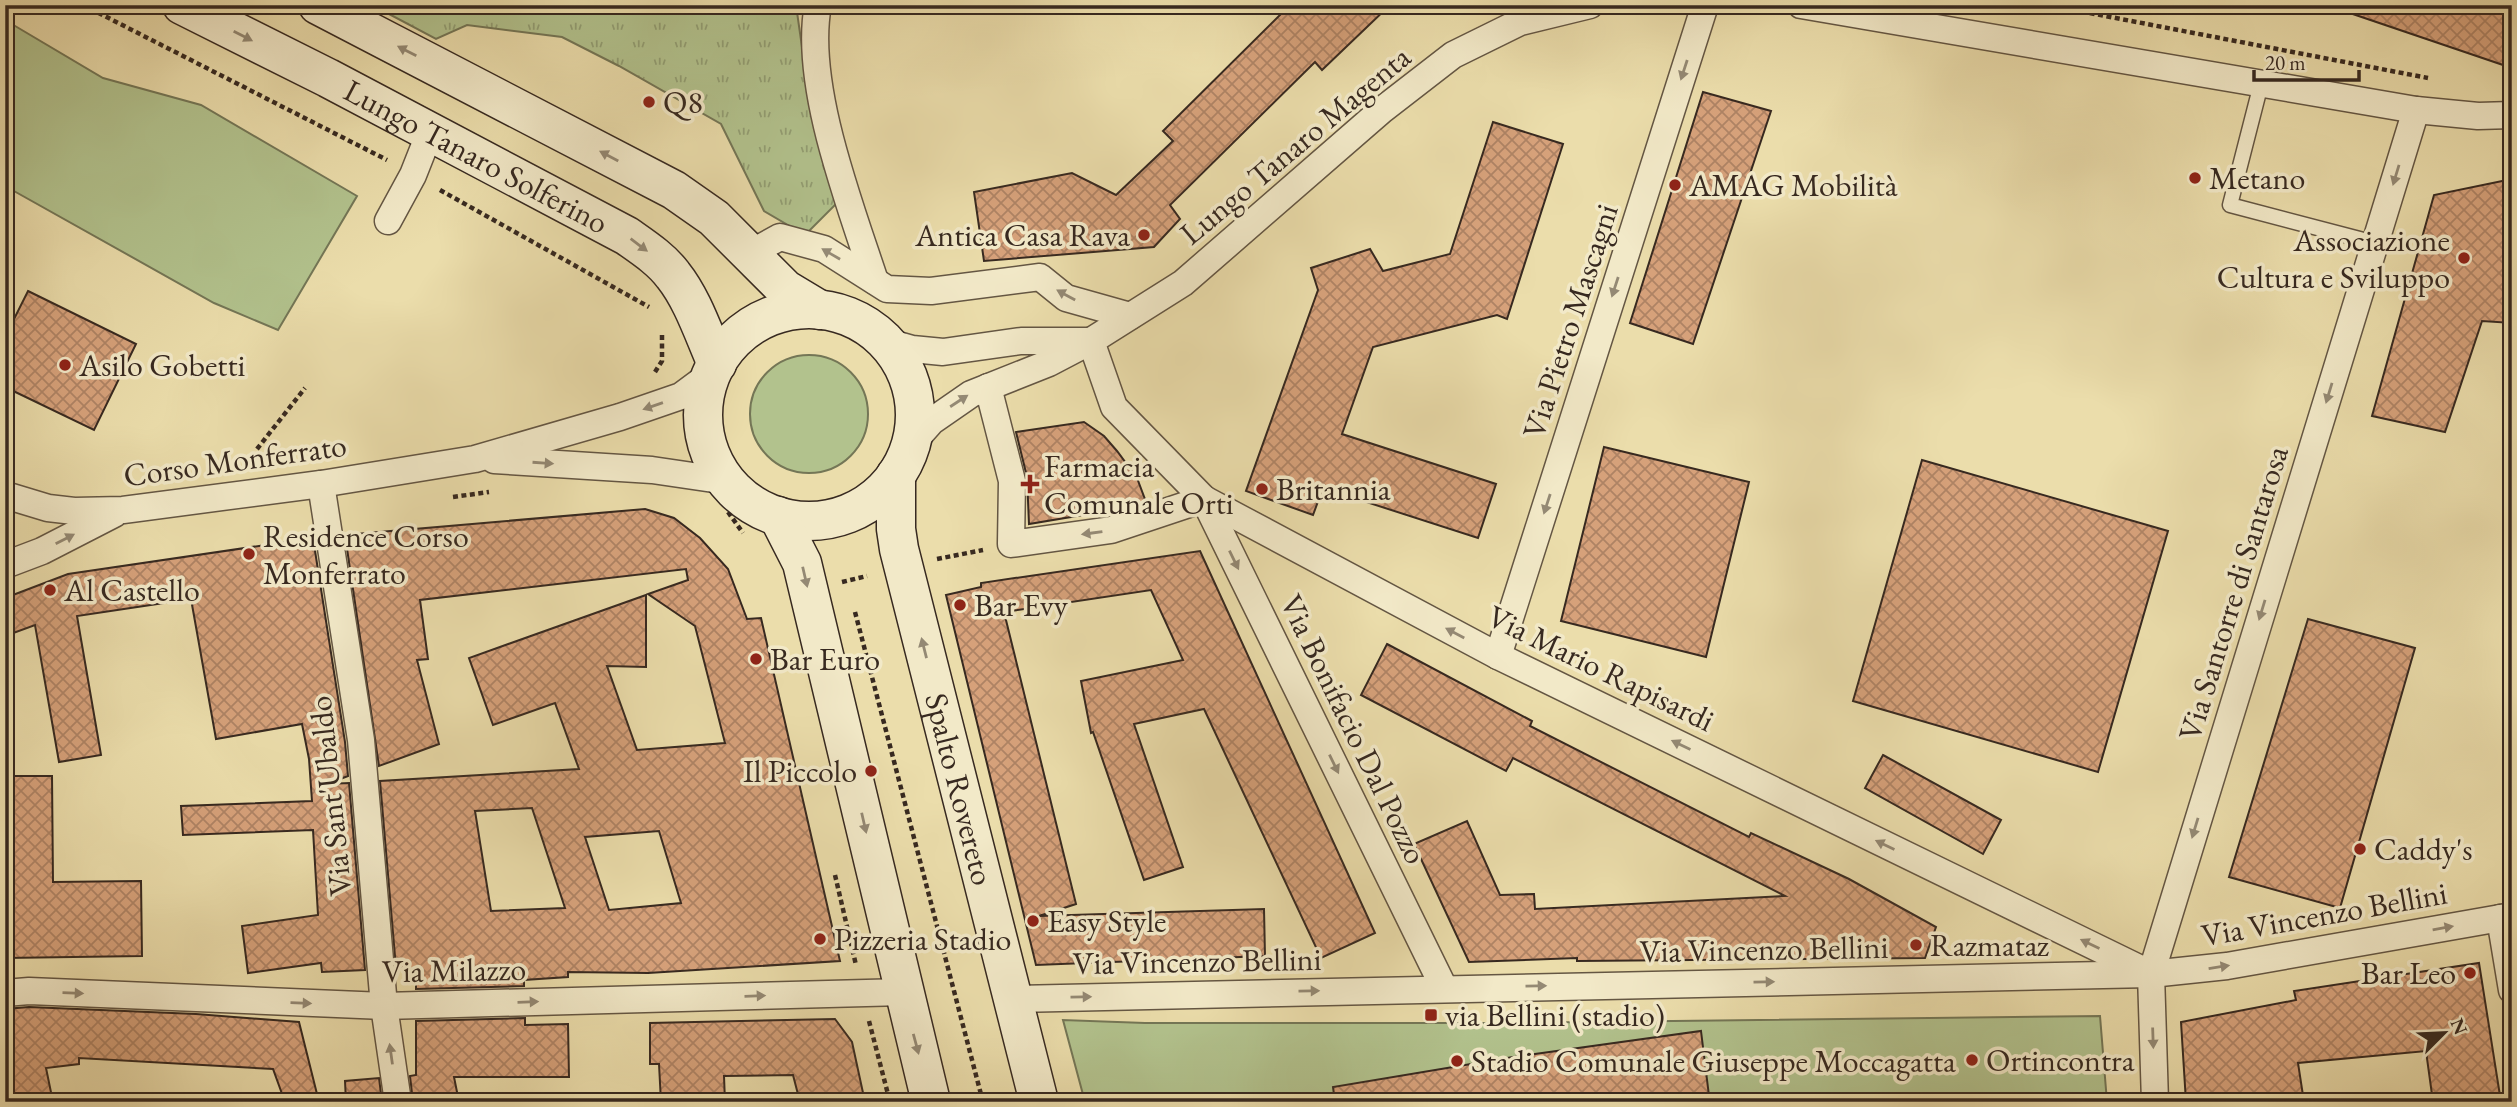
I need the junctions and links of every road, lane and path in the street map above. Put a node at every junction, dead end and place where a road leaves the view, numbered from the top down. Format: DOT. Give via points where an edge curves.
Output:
graph roads {
  1 [pos="181,5"];
  2 [pos="318,5"];
  3 [pos="818,5"];
  4 [pos="1590,5"];
  5 [pos="1705,5"];
  6 [pos="1801,5"];
  7 [pos="2048,5"];
  8 [pos="2432,78"];
  9 [pos="2261,84"];
  10 [pos="2416,110"];
  11 [pos="2512,115"];
  12 [pos="430,132"];
  13 [pos="388,221"];
  14 [pos="2375,243"];
  15 [pos="749,254"];
  16 [pos="875,281"];
  17 [pos="820,310"];
  18 [pos="1130,316"];
  19 [pos="884,341"];
  20 [pos="1091,341"];
  21 [pos="714,369"];
  22 [pos="988,387"];
  23 [pos="305,388"];
  24 [pos="257,449"];
  25 [pos="475,459"];
  26 [pos="903,461"];
  27 [pos="321,484"];
  28 [pos="725,494"];
  29 [pos="5,495"];
  30 [pos="1203,499"];
  31 [pos="122,510"];
  32 [pos="778,516"];
  33 [pos="747,538"];
  34 [pos="1011,544"];
  35 [pos="916,564"];
  36 [pos="5,565"];
  37 [pos="809,591"];
  38 [pos="854,608"];
  39 [pos="1498,656"];
  40 [pos="2506,917"];
  41 [pos="2151,974"];
  42 [pos="1444,988"];
  43 [pos="2512,990"];
  44 [pos="904,992"];
  45 [pos="5,993"];
  46 [pos="1013,999"];
  47 [pos="384,1006"];
  48 [pos="398,1102"];
  49 [pos="931,1102"];
  50 [pos="983,1102"];
  51 [pos="1039,1102"];
  52 [pos="2155,1102"];
  1 -- 12 [label="main road, Lungo Tanaro Solferino, one-way"];
  15 -- 2 [label="main road, Lungo Tanaro Solferino, one-way" via="714,218 674,190"];
  3 -- 16 [label="street" via="814,26 821,97"];
  4 -- 18 [label="street, Lungo Tanaro Magenta" via="1520,22 1453,55 1382,110 1183,283"];
  5 -- 39 [label="street, Via Pietro Mascagni, one-way"];
  6 -- 9 [label="street"];
  7 -- 8 [label="path"];
  9 -- 10 [label="street"];
  9 -- 14 [label="lane" via="2230,205"];
  10 -- 11 [label="street"];
  10 -- 14 [label="street, Via Santorre di Santarosa, one-way"];
  12 -- 13 [label="street"];
  12 -- 21 [label="main road, Lungo Tanaro Solferino, one-way" via="609,225 661,261 685,293"];
  14 -- 41 [label="street, Via Santorre di Santarosa, one-way"];
  16 -- 15 [label="street, one-way" via="824,249 780,237"];
  15 -- 17 [label="main road, Lungo Tanaro Solferino" via="785,289"];
  18 -- 16 [label="street, one-way" via="1066,298 1040,277 931,291 887,289"];
  17 -- 19 [label="main road" via="850,318"];
  17 -- 21 [label="main road" via="789,311 760,321 735,339"];
  18 -- 20 [label="street, Lungo Tanaro Magenta"];
  19 -- 20 [label="street" via="943,352 1021,341"];
  19 -- 26 [label="main road" via="911,386 915,416"];
  20 -- 22 [label="street, Lungo Tanaro Magenta"];
  20 -- 30 [label="street, Via Mario Rapisardi" via="1114,407"];
  21 -- 25 [label="street, Corso Monferrato, one-way" via="681,396"];
  21 -- 28 [label="main road" via="705,393 704,424"];
  26 -- 22 [label="street, Lungo Tanaro Magenta, one-way" via="944,411"];
  22 -- 34 [label="street" via="1012,481"];
  23 -- 24 [label="path"];
  25 -- 27 [label="street, Corso Monferrato"];
  25 -- 28 [label="street, Corso Monferrato, one-way" via="652,470"];
  26 -- 32 [label="main road" via="875,498 848,513 818,520"];
  26 -- 35 [label="main road, Spalto Rovereto" via="896,529"];
  27 -- 31 [label="street, Corso Monferrato"];
  27 -- 47 [label="street, Via Sant'Ubaldo" via="361,740"];
  28 -- 32 [label="main road"];
  28 -- 33 [label="path"];
  29 -- 31 [label="street, Corso Monferrato" via="48,508"];
  30 -- 34 [label="street, one-way" via="1111,530"];
  39 -- 30 [label="street, Via Mario Rapisardi, one-way"];
  30 -- 42 [label="street, Via Bonifacio Dal Pozzo, one-way"];
  36 -- 31 [label="street, one-way"];
  32 -- 37 [label="main road, one-way" via="802,563"];
  34 -- 35 [label="path"];
  35 -- 37 [label="path"];
  46 -- 35 [label="main road, Spalto Rovereto, one-way"];
  37 -- 44 [label="main road, one-way"];
  38 -- 50 [label="path"];
  41 -- 39 [label="street, Via Mario Rapisardi, one-way"];
  41 -- 40 [label="street, Via Vincenzo Bellini, one-way" via="2227,966"];
  40 -- 43 [label="street"];
  42 -- 41 [label="street, Via Vincenzo Bellini, one-way"];
  41 -- 52 [label="street, Via Santorre di Santarosa, one-way"];
  46 -- 42 [label="street, Via Vincenzo Bellini, one-way"];
  47 -- 44 [label="street, Via Milazzo, one-way"];
  44 -- 49 [label="main road, one-way"];
  45 -- 47 [label="street, Via Milazzo, one-way"];
  46 -- 51 [label="main road, Spalto Rovereto"];
  48 -- 47 [label="street, Via Sant'Ubaldo, one-way"];
}
